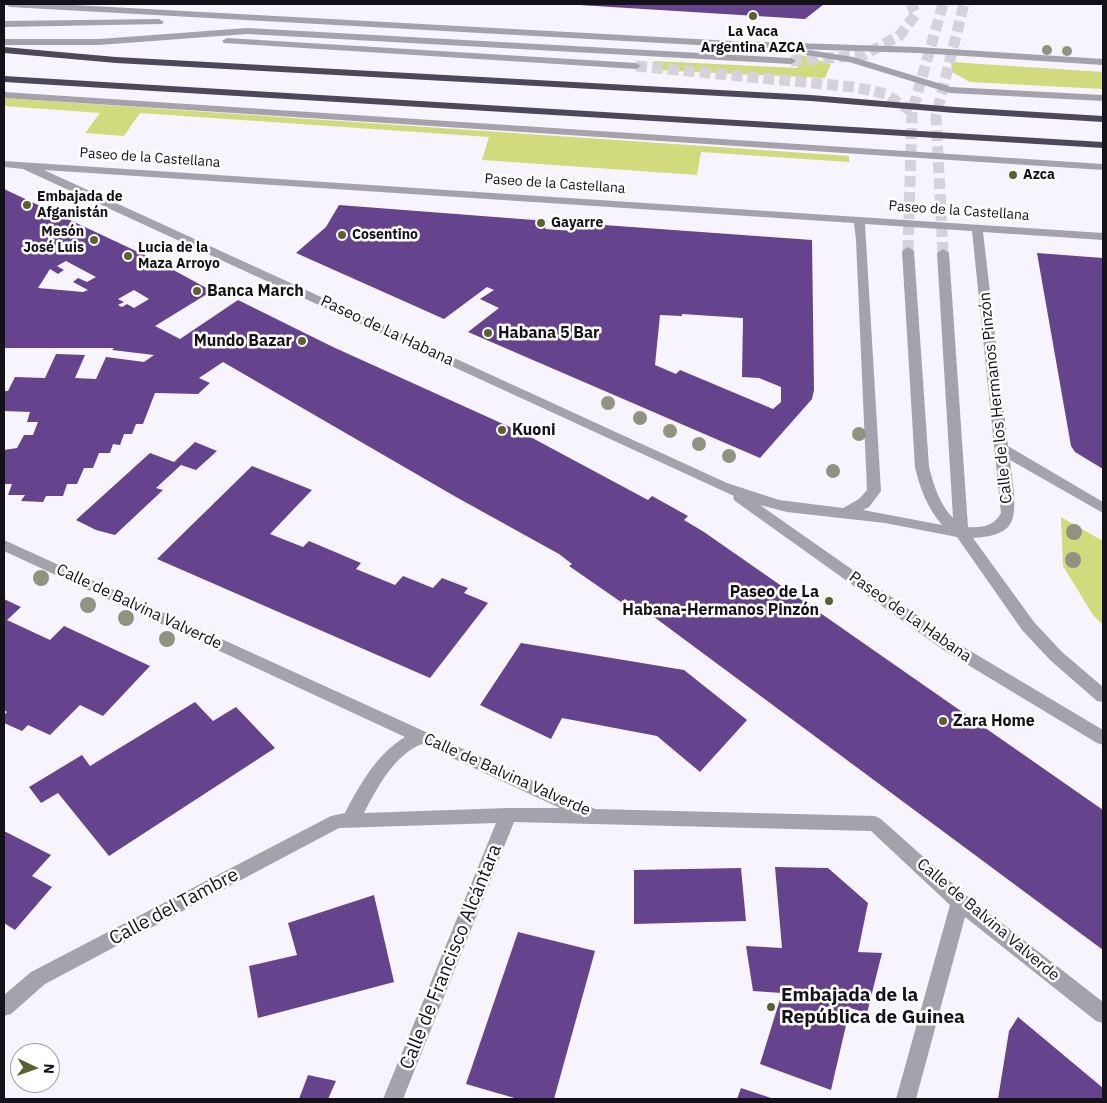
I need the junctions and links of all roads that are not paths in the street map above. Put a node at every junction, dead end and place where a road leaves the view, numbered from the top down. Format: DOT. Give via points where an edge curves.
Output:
graph roads {
  1 [pos="10,4"];
  2 [pos="34,4"];
  3 [pos="205,16"];
  4 [pos="4,24"];
  5 [pos="128,40"];
  6 [pos="4,42"];
  7 [pos="733,44"];
  8 [pos="4,50"];
  9 [pos="791,62"];
  10 [pos="1103,62"];
  11 [pos="636,66"];
  12 [pos="4,79"];
  13 [pos="4,95"];
  14 [pos="1103,98"];
  15 [pos="1103,119"];
  16 [pos="1103,144"];
  17 [pos="4,164"];
  18 [pos="24,165"];
  19 [pos="1103,167"];
  20 [pos="859,219"];
  21 [pos="977,228"];
  22 [pos="1103,236"];
  23 [pos="908,252"];
  24 [pos="943,253"];
  25 [pos="1002,449"];
  26 [pos="722,486"];
  27 [pos="1103,508"];
  28 [pos="845,514"];
  29 [pos="960,532"];
  30 [pos="4,545"];
  31 [pos="1103,696"];
  32 [pos="424,738"];
  33 [pos="1103,738"];
  34 [pos="508,815"];
  35 [pos="594,816"];
  36 [pos="350,822"];
  37 [pos="960,902"];
  38 [pos="4,1006"];
  39 [pos="1103,1014"];
  40 [pos="393,1099"];
  41 [pos="906,1099"];
  1 -- 2 [label="street"];
  2 -- 3 [label="street"];
  3 -- 4 [label="street" via="173,22"];
  3 -- 7 [label="street"];
  5 -- 6 [label="street"];
  5 -- 9 [label="street" via="247,31"];
  5 -- 11 [label="street" via="224,40"];
  7 -- 10 [label="street" via="804,44"];
  7 -- 14 [label="street" via="850,59 950,90"];
  8 -- 15 [label="highway" via="126,61 811,98"];
  12 -- 16 [label="highway"];
  13 -- 19 [label="street"];
  17 -- 18 [label="street, Paseo de la Castellana"];
  18 -- 20 [label="street, Paseo de la Castellana"];
  18 -- 26 [label="street, Paseo de La Habana"];
  20 -- 21 [label="street, Paseo de la Castellana"];
  20 -- 28 [label="street" via="874,491 864,503"];
  21 -- 22 [label="street, Paseo de la Castellana"];
  21 -- 25 [label="street, Calle de los Hermanos Pinzón"];
  23 -- 29 [label="street" via="923,475 937,509"];
  24 -- 29 [label="street"];
  25 -- 27 [label="street"];
  25 -- 29 [label="street, Calle de los Hermanos Pinzón" via="1007,519 990,531"];
  26 -- 28 [label="street, Paseo de La Habana" via="780,505"];
  26 -- 33 [label="street, Paseo de La Habana" via="951,647"];
  28 -- 29 [label="street, Paseo de La Habana"];
  29 -- 31 [label="street" via="1032,631"];
  30 -- 32 [label="street, Calle de Balvina Valverde"];
  32 -- 35 [label="street, Calle de Balvina Valverde"];
  32 -- 36 [label="street" via="394,753"];
  34 -- 35 [label="street, Calle del Tambre"];
  34 -- 36 [label="street, Calle del Tambre"];
  34 -- 40 [label="street, Calle de Francisco Alcántara"];
  35 -- 37 [label="street, Calle de Balvina Valverde" via="875,824"];
  36 -- 38 [label="street, Calle del Tambre" via="336,821 38,978"];
  37 -- 39 [label="street, Calle de Balvina Valverde"];
  37 -- 41 [label="street"];
}
